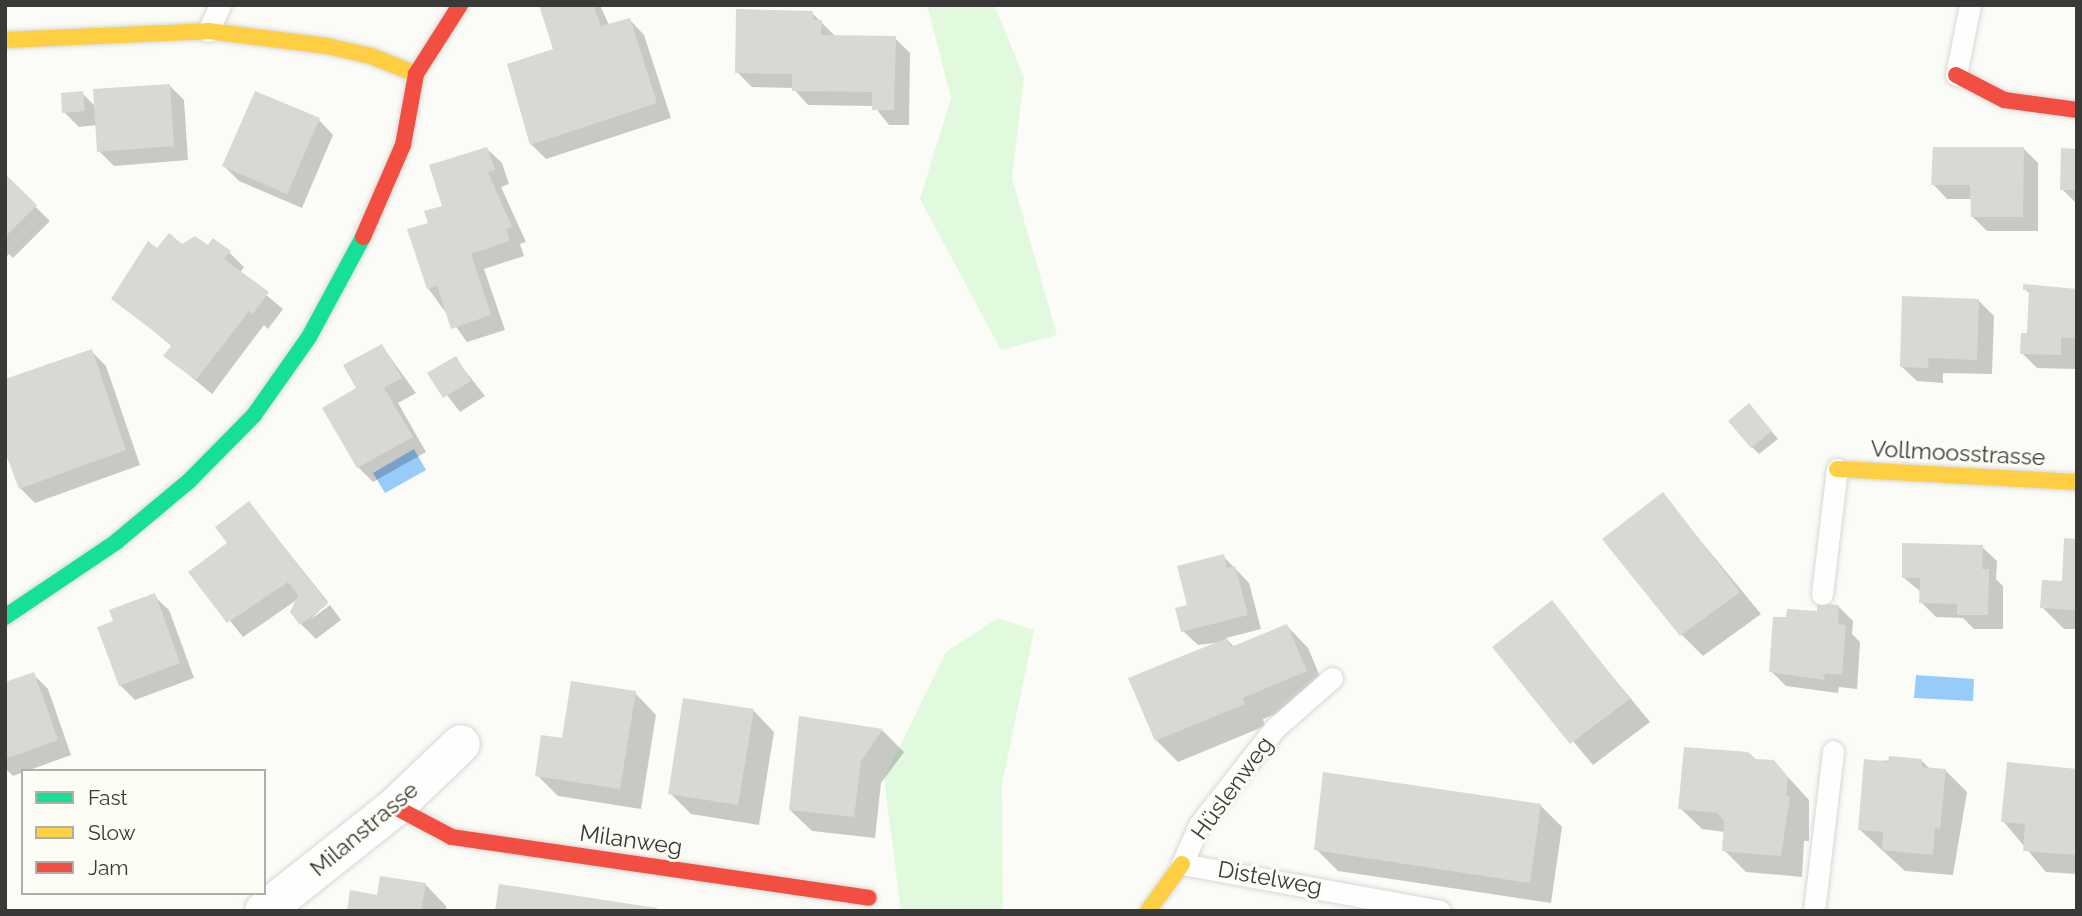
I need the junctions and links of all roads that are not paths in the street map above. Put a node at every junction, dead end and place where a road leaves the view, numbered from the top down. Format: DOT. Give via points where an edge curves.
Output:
graph roads {
  1 [pos="219,5"];
  2 [pos="460,5"];
  3 [pos="1970,5"];
  4 [pos="208,31"];
  5 [pos="5,40"];
  6 [pos="416,74"];
  7 [pos="1956,75"];
  8 [pos="2077,110"];
  9 [pos="1837,470"];
  10 [pos="2077,482"];
  11 [pos="1822,594"];
  12 [pos="5,617"];
  13 [pos="1332,678"];
  14 [pos="461,744"];
  15 [pos="1833,751"];
  16 [pos="395,807"];
  17 [pos="1182,864"];
  18 [pos="869,898"];
  19 [pos="264,911"];
  20 [pos="1148,911"];
  21 [pos="1440,911"];
  22 [pos="1814,911"];
  1 -- 4 [label="lane"];
  2 -- 6 [label="street"];
  3 -- 7 [label="lane"];
  4 -- 5 [label="street"];
  4 -- 6 [label="street" via="338,48 371,55"];
  6 -- 12 [label="street" via="403,145 355,256 309,337 254,415 189,481 117,542"];
  7 -- 8 [label="street" via="2004,100"];
  9 -- 10 [label="street, Vollmoosstrasse"];
  9 -- 11 [label="lane"];
  13 -- 17 [label="lane, Hüslenweg" via="1275,728 1199,825"];
  14 -- 16 [label="street, Milanstrasse"];
  15 -- 22 [label="lane"];
  16 -- 18 [label="street, Milanweg" via="452,837"];
  16 -- 19 [label="street, Milanstrasse"];
  17 -- 20 [label="street, Hüslenweg"];
  17 -- 21 [label="lane, Distelweg"];
}
